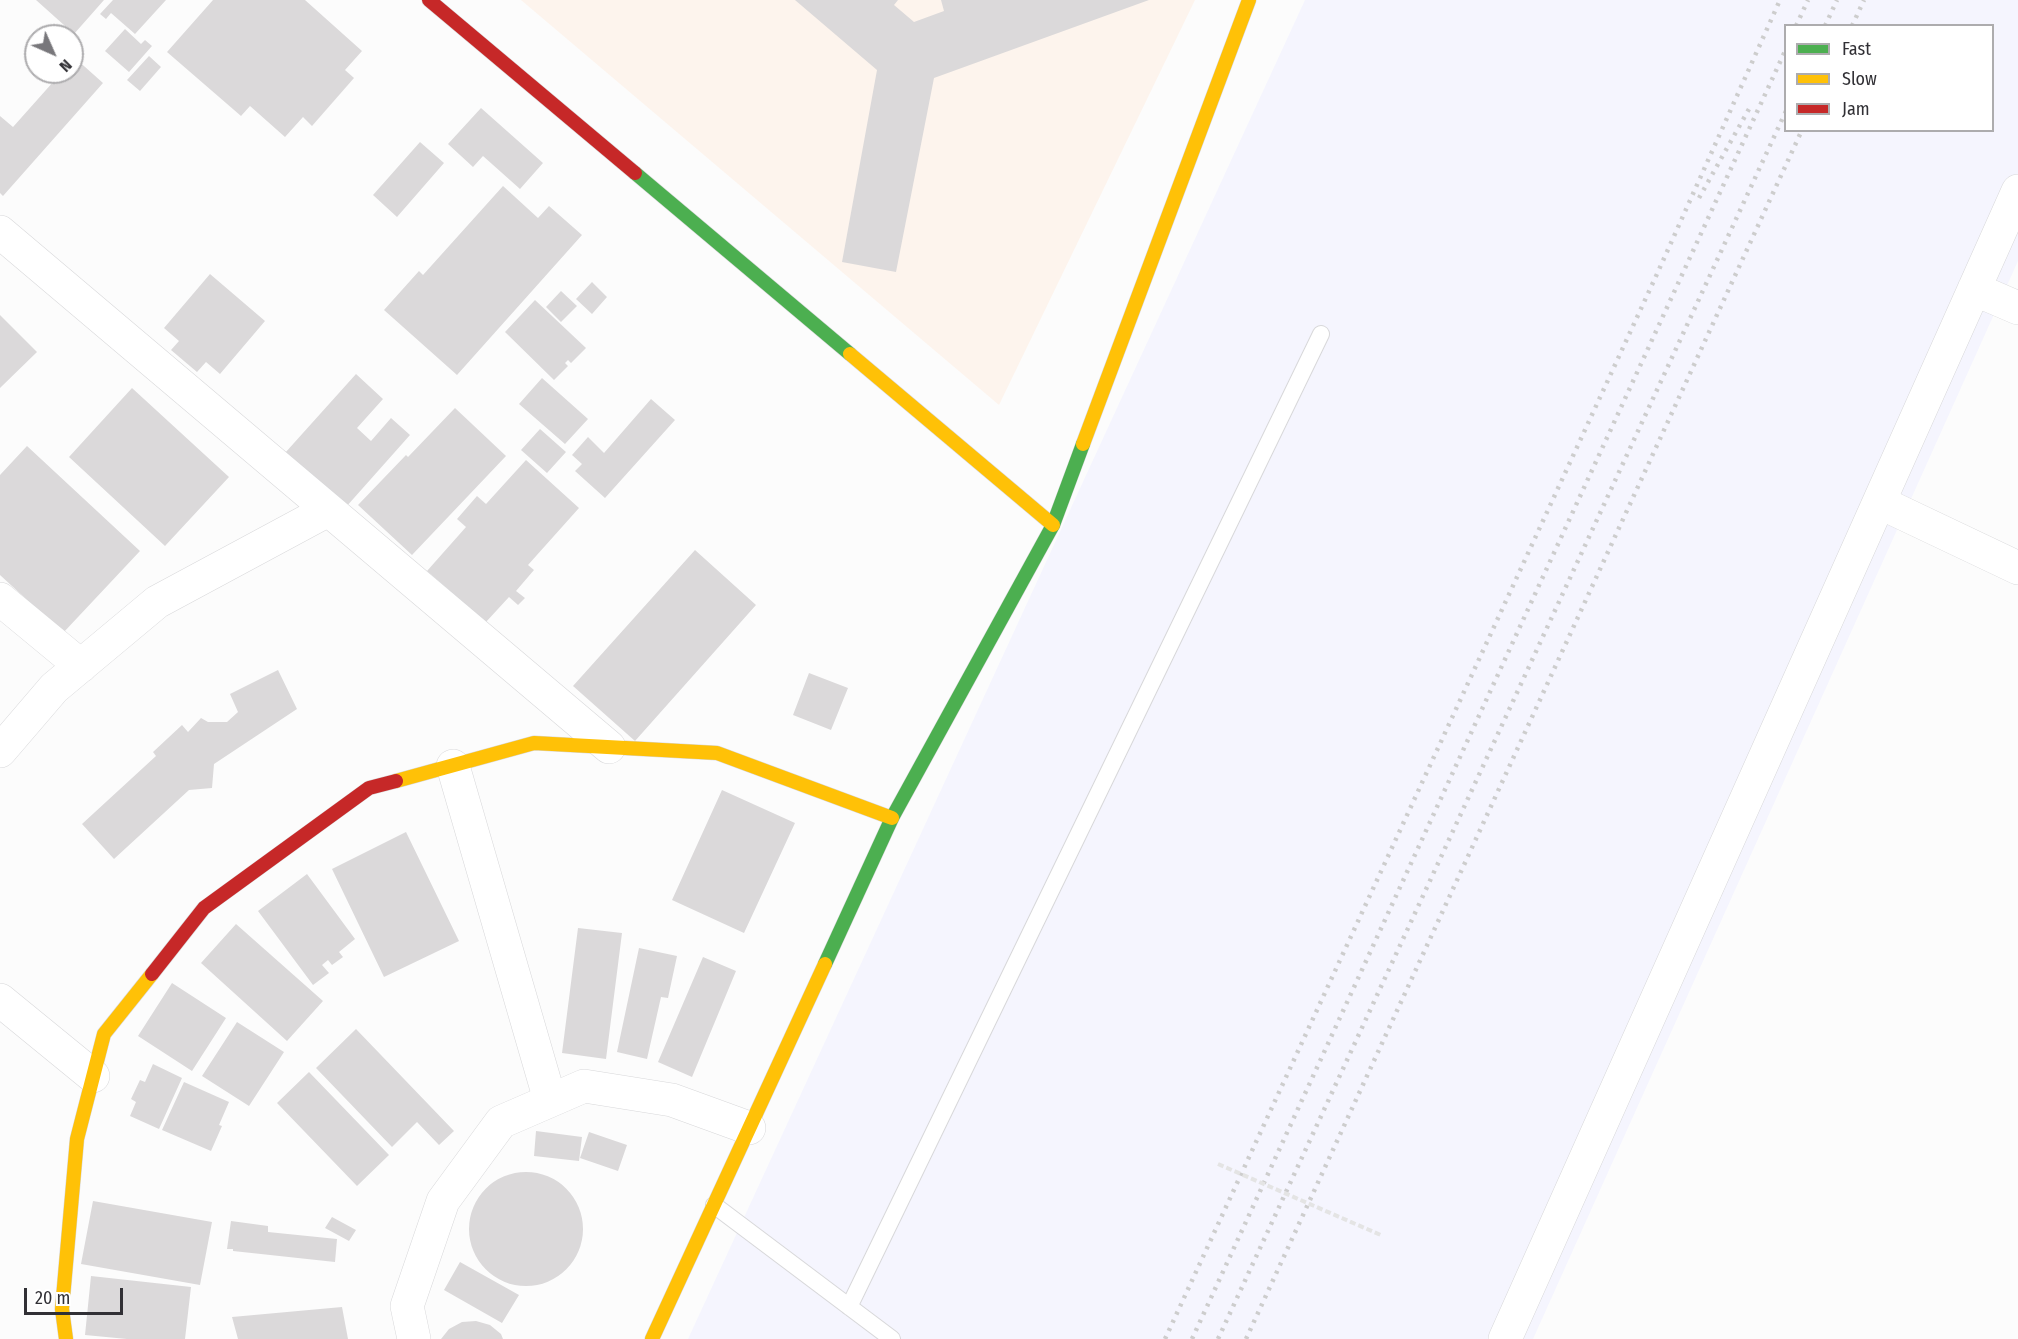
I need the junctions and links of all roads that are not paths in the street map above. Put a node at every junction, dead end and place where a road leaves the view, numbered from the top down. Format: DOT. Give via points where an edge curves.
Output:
graph roads {
  1 [pos="429,0"];
  2 [pos="1249,0"];
  3 [pos="2018,191"];
  4 [pos="0,232"];
  5 [pos="1974,289"];
  6 [pos="2018,308"];
  7 [pos="1321,334"];
  8 [pos="1879,502"];
  9 [pos="328,510"];
  10 [pos="1053,525"];
  11 [pos="2018,568"];
  12 [pos="0,598"];
  13 [pos="81,666"];
  14 [pos="609,747"];
  15 [pos="0,751"];
  16 [pos="453,765"];
  17 [pos="892,818"];
  18 [pos="0,1000"];
  19 [pos="93,1076"];
  20 [pos="550,1100"];
  21 [pos="749,1128"];
  22 [pos="714,1205"];
  23 [pos="849,1306"];
  24 [pos="66,1339"];
  25 [pos="414,1339"];
  26 [pos="653,1339"];
  27 [pos="892,1339"];
  28 [pos="1505,1339"];
  1 -- 10 [label="street"];
  2 -- 10 [label="street"];
  3 -- 5 [label="street"];
  4 -- 9 [label="street"];
  5 -- 6 [label="street"];
  5 -- 8 [label="street"];
  7 -- 23 [label="lane"];
  8 -- 11 [label="street"];
  8 -- 28 [label="street"];
  9 -- 13 [label="street" via="157,602"];
  9 -- 14 [label="street"];
  10 -- 17 [label="street"];
  12 -- 13 [label="street"];
  13 -- 15 [label="street" via="54,688"];
  14 -- 16 [label="street" via="534,743"];
  14 -- 17 [label="street" via="717,753"];
  16 -- 19 [label="street" via="369,788 204,908 104,1034"];
  16 -- 20 [label="street"];
  17 -- 21 [label="street"];
  18 -- 19 [label="street"];
  19 -- 24 [label="street" via="77,1139 62,1309"];
  20 -- 21 [label="street" via="584,1086 672,1100"];
  20 -- 25 [label="street" via="501,1122 443,1201 407,1306"];
  21 -- 22 [label="street"];
  22 -- 23 [label="lane"];
  22 -- 26 [label="street"];
  23 -- 27 [label="lane"];
}
